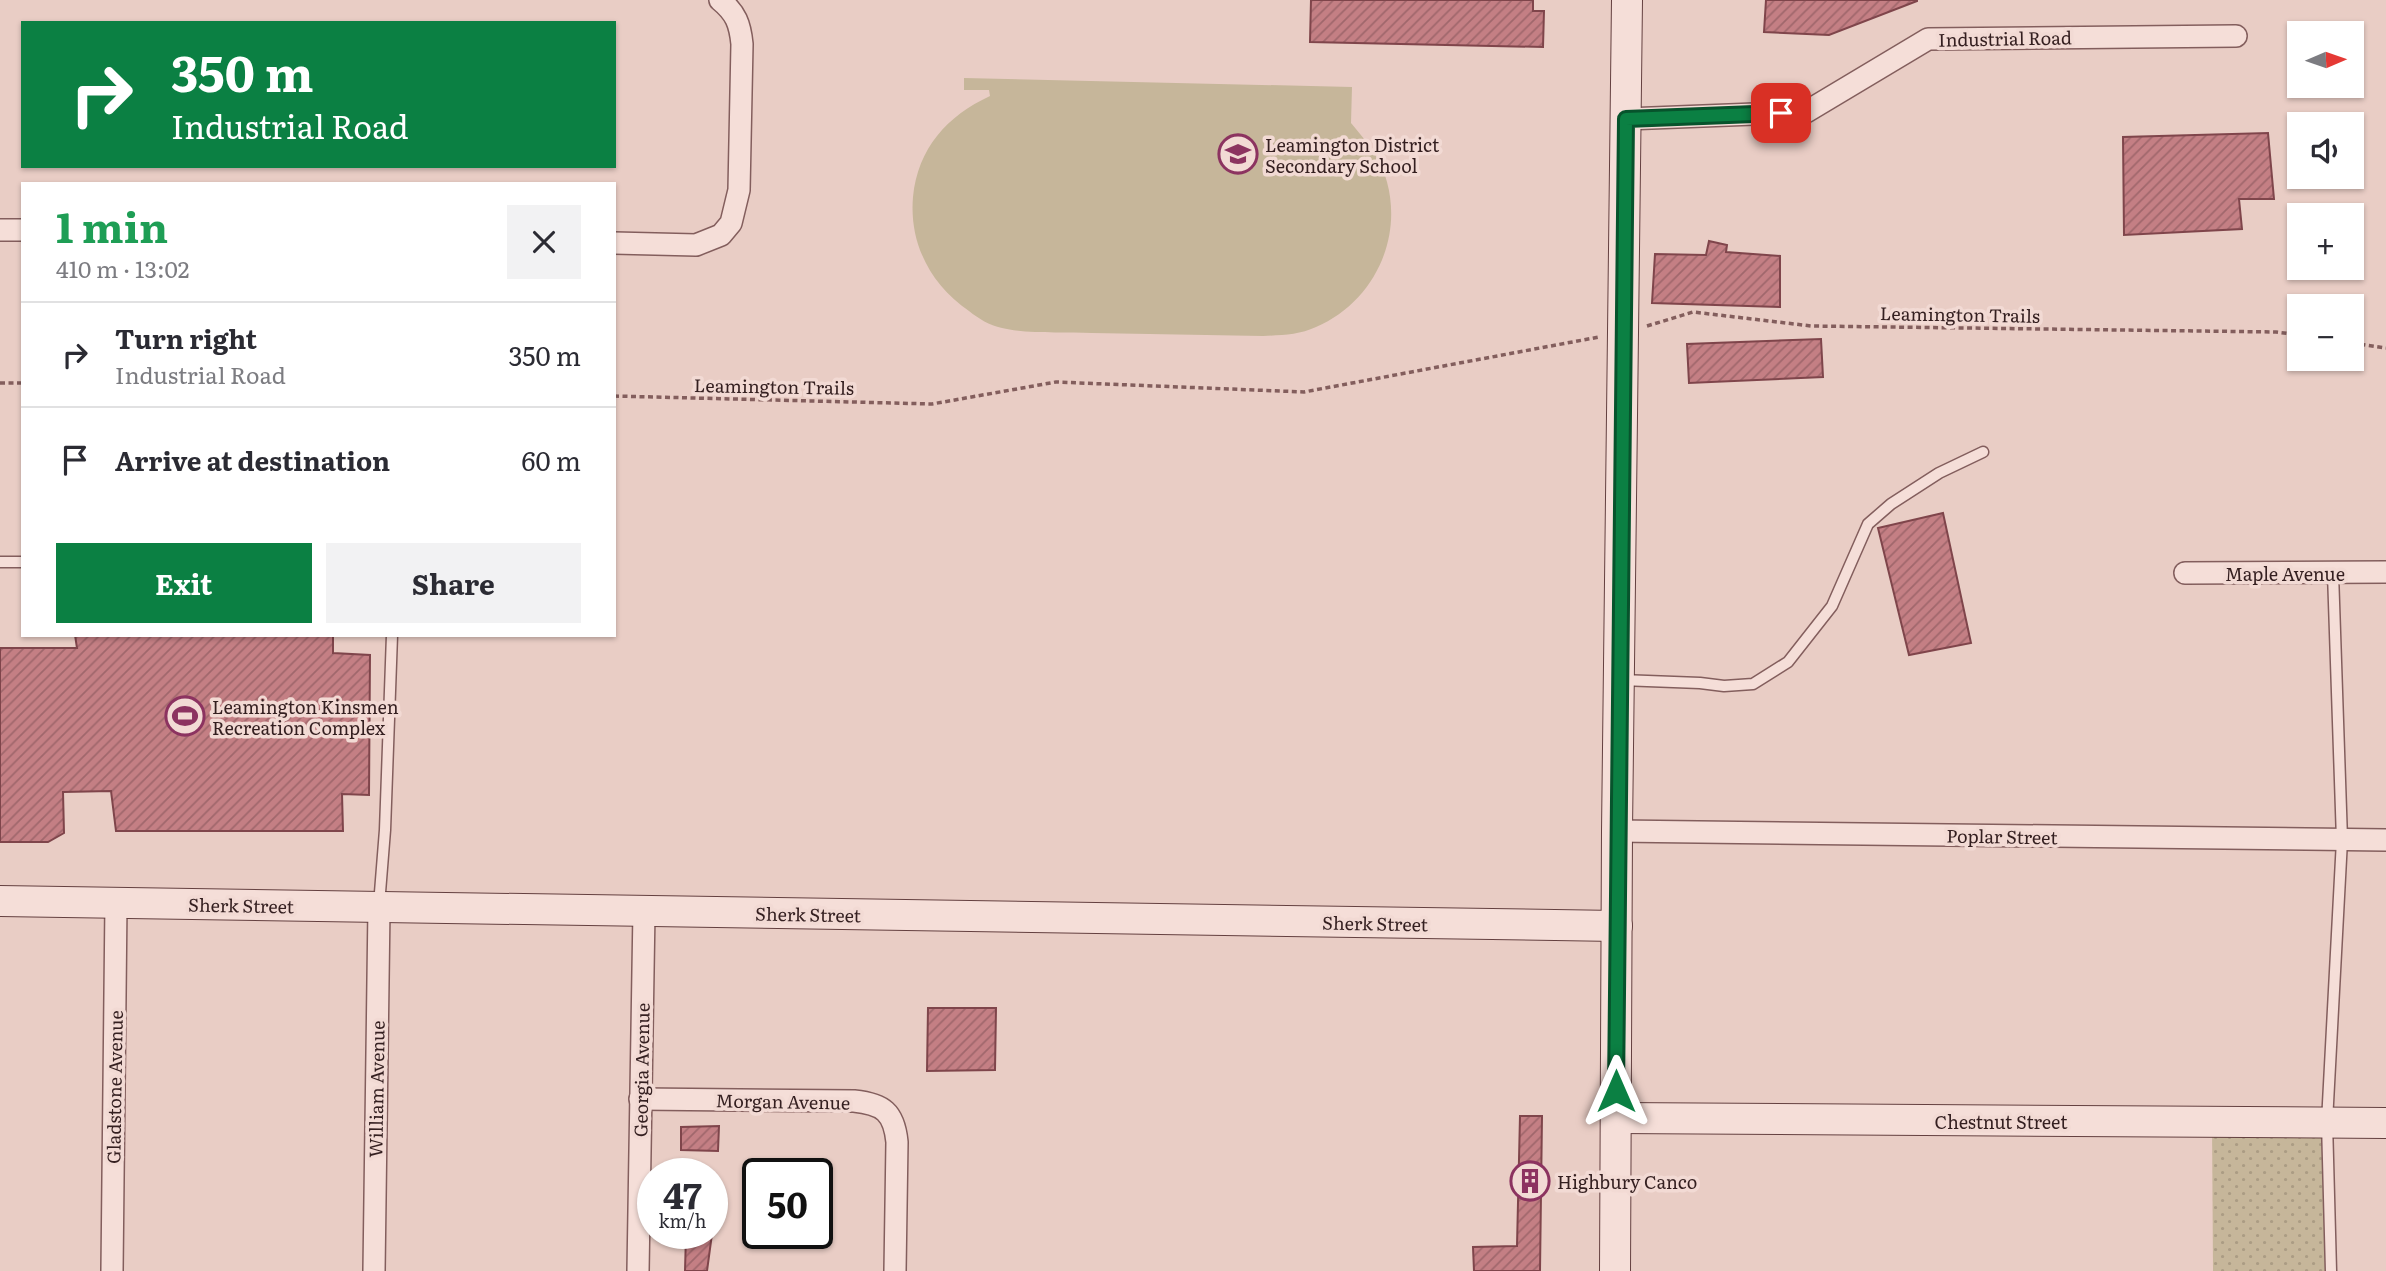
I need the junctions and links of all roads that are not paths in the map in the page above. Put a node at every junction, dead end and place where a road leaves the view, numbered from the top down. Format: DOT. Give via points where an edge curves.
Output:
graph roads {
  1 [pos="720,0"];
  2 [pos="1627,0"];
  3 [pos="2236,36"];
  4 [pos="1626,119"];
  5 [pos="0,230"];
  6 [pos="21,230"];
  7 [pos="616,243"];
  8 [pos="1983,452"];
  9 [pos="0,562"];
  10 [pos="21,562"];
  11 [pos="2386,572"];
  12 [pos="2185,573"];
  13 [pos="2333,573"];
  14 [pos="391,637"];
  15 [pos="1619,680"];
  16 [pos="1617,831"];
  17 [pos="2342,840"];
  18 [pos="2386,840"];
  19 [pos="0,901"];
  20 [pos="116,903"];
  21 [pos="379,908"];
  22 [pos="643,911"];
  23 [pos="1617,926"];
  24 [pos="640,1100"];
  25 [pos="1616,1118"];
  26 [pos="2327,1122"];
  27 [pos="2386,1124"];
  28 [pos="112,1271"];
  29 [pos="374,1271"];
  30 [pos="638,1271"];
  31 [pos="894,1271"];
  32 [pos="1615,1271"];
  33 [pos="2331,1271"];
  1 -- 7 [label="street" via="734,12 742,44 739,190 731,223 721,234 696,245"];
  2 -- 4 [label="street"];
  3 -- 4 [label="street, Industrial Road" via="1928,39 1807,112"];
  4 -- 15 [label="street"];
  5 -- 6 [label="street"];
  8 -- 15 [label="lane" via="1939,473 1868,524 1832,606 1788,662 1753,684"];
  9 -- 10 [label="lane"];
  11 -- 13 [label="street, Maple Avenue"];
  12 -- 13 [label="street, Maple Avenue"];
  13 -- 17 [label="lane"];
  14 -- 21 [label="lane"];
  15 -- 16 [label="street"];
  16 -- 17 [label="street, Poplar Street"];
  16 -- 23 [label="street"];
  17 -- 18 [label="street, Poplar Street"];
  17 -- 26 [label="lane"];
  19 -- 20 [label="street, Sherk Street"];
  20 -- 21 [label="street, Sherk Street"];
  20 -- 28 [label="street, Gladstone Avenue"];
  21 -- 22 [label="street, Sherk Street"];
  21 -- 29 [label="street, William Avenue"];
  22 -- 23 [label="street, Sherk Street"];
  22 -- 24 [label="street, Georgia Avenue"];
  23 -- 25 [label="street"];
  24 -- 30 [label="street, Georgia Avenue"];
  24 -- 31 [label="street, Morgan Avenue" via="854,1101 884,1109 895,1125 897,1142"];
  25 -- 26 [label="street, Chestnut Street"];
  25 -- 32 [label="street"];
  26 -- 27 [label="street, Chestnut Street"];
  26 -- 33 [label="lane"];
}
